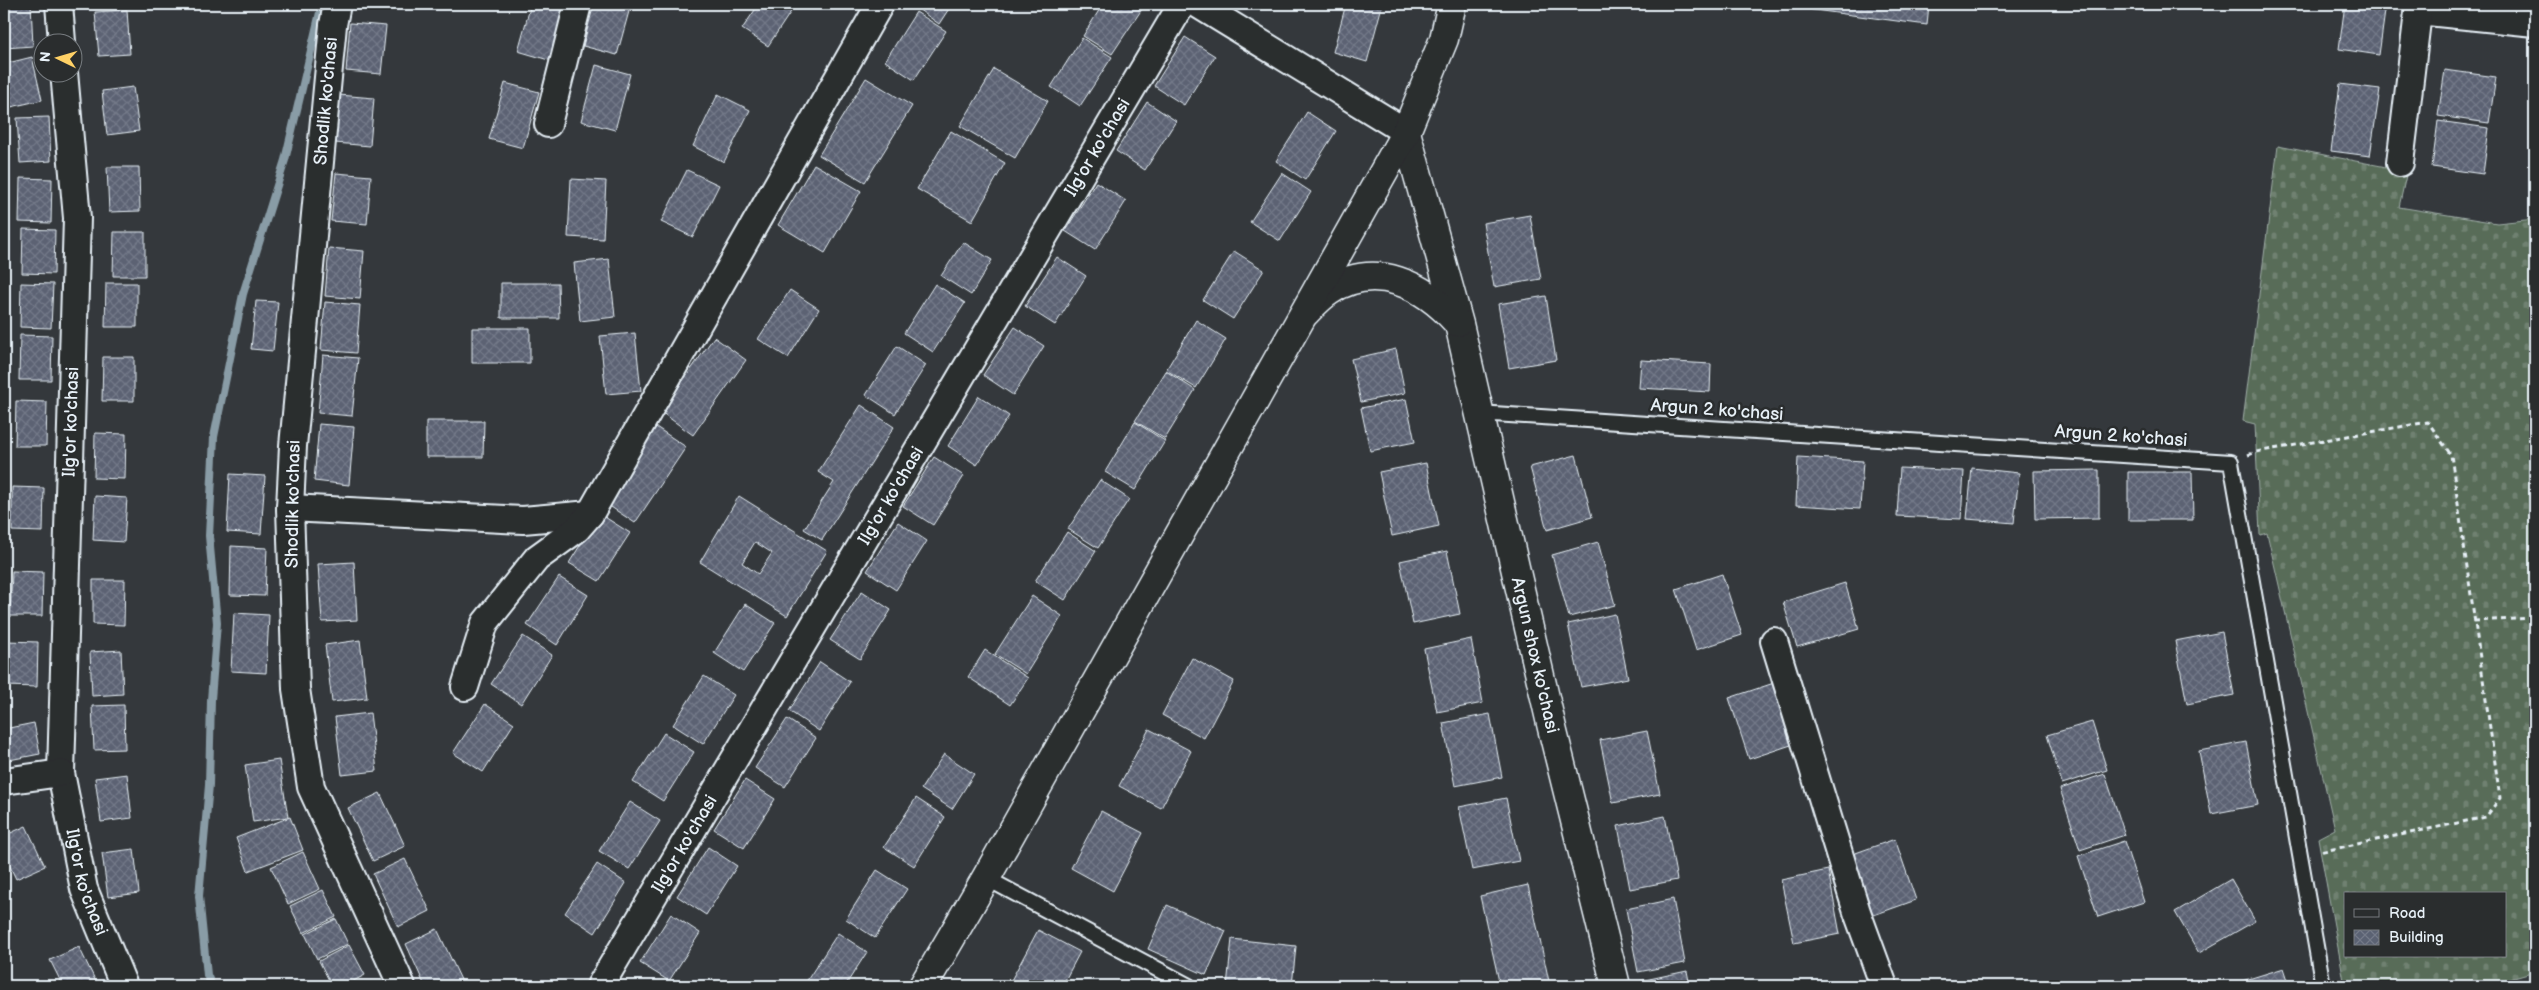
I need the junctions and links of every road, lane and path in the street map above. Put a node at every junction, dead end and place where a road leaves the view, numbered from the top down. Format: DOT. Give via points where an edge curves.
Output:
graph roads {
  1 [pos="59,4"];
  2 [pos="337,4"];
  3 [pos="578,4"];
  4 [pos="880,4"];
  5 [pos="1182,4"];
  6 [pos="1197,4"];
  7 [pos="1452,4"];
  8 [pos="2419,8"];
  9 [pos="2535,23"];
  10 [pos="61,32"];
  11 [pos="65,82"];
  12 [pos="548,124"];
  13 [pos="1406,132"];
  14 [pos="2400,163"];
  15 [pos="1305,313"];
  16 [pos="1459,324"];
  17 [pos="1478,413"];
  18 [pos="2231,462"];
  19 [pos="290,508"];
  20 [pos="590,514"];
  21 [pos="2535,618"];
  22 [pos="2474,621"];
  23 [pos="1774,641"];
  24 [pos="465,687"];
  25 [pos="61,773"];
  26 [pos="4,782"];
  27 [pos="2300,856"];
  28 [pos="986,878"];
  29 [pos="2535,982"];
  30 [pos="124,986"];
  31 [pos="402,986"];
  32 [pos="600,986"];
  33 [pos="923,986"];
  34 [pos="1189,986"];
  35 [pos="1616,986"];
  36 [pos="1884,986"];
  37 [pos="2323,986"];
  38 [pos="2520,986"];
  1 -- 10 [label="street"];
  2 -- 19 [label="street, Shodlik ko'chasi" via="293,446"];
  3 -- 12 [label="street"];
  4 -- 20 [label="street"];
  5 -- 32 [label="street, Ilg'or ko'chasi"];
  6 -- 13 [label="street"];
  7 -- 13 [label="main road" via="1444,39"];
  8 -- 9 [label="street"];
  8 -- 14 [label="street"];
  11 -- 25 [label="street, Ilg'or ko'chasi" via="77,218"];
  13 -- 15 [label="main road"];
  13 -- 16 [label="main road, Argun shox ko'chasi"];
  15 -- 16 [label="main road" via="1328,291 1353,279 1381,278 1410,284 1428,294"];
  15 -- 28 [label="main road"];
  16 -- 17 [label="main road, Argun shox ko'chasi"];
  17 -- 18 [label="lane, Argun 2 ko'chasi"];
  17 -- 35 [label="main road, Argun shox ko'chasi"];
  18 -- 22 [label="path" via="2256,452 2428,422 2450,455"];
  18 -- 27 [label="lane"];
  19 -- 20 [label="street" via="523,520"];
  19 -- 31 [label="street, Shodlik ko'chasi" via="296,689 311,787"];
  20 -- 24 [label="street" via="577,529 537,558 485,623"];
  21 -- 22 [label="path"];
  22 -- 27 [label="path" via="2500,798 2486,817"];
  23 -- 36 [label="street"];
  25 -- 26 [label="street"];
  25 -- 30 [label="street, Ilg'or ko'chasi" via="84,890"];
  27 -- 37 [label="lane"];
  28 -- 33 [label="main road"];
  28 -- 34 [label="lane"];
  29 -- 38 [label="path"];
}
